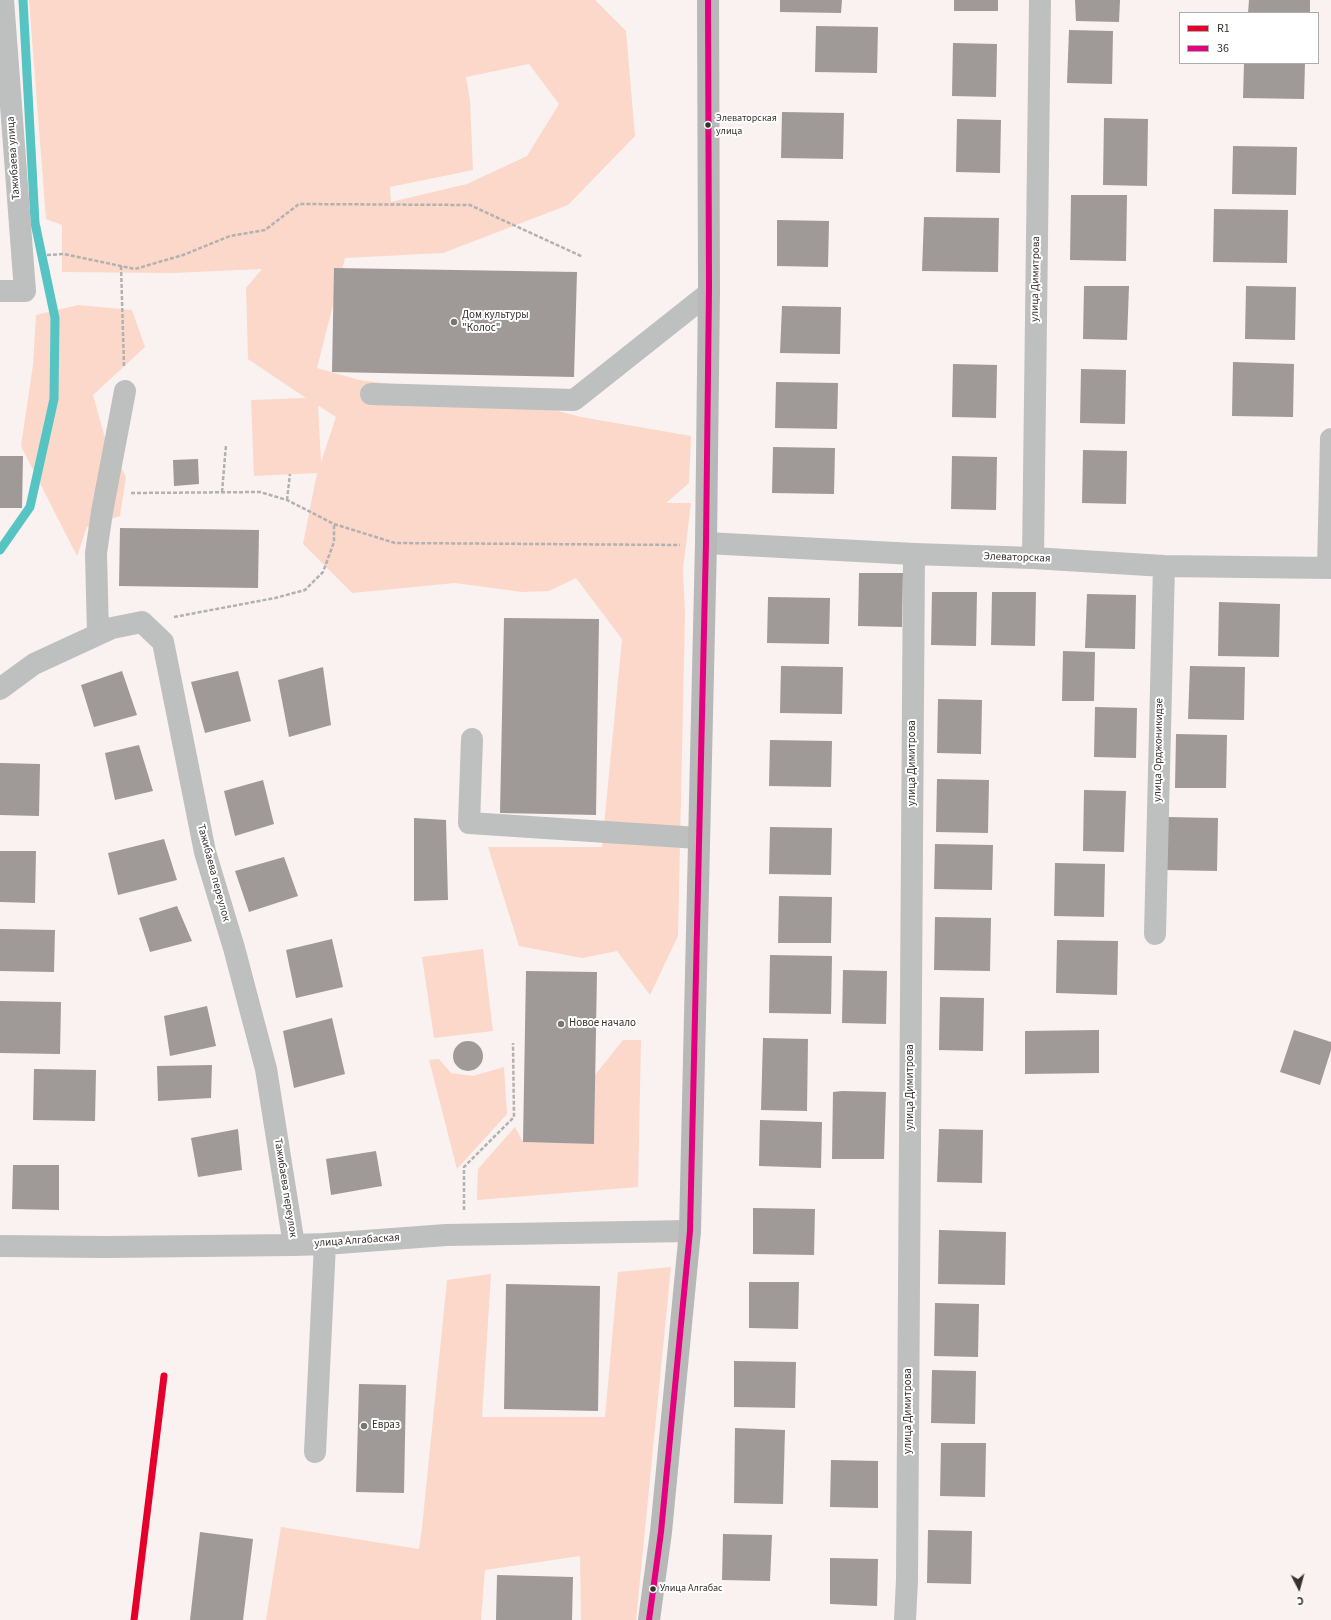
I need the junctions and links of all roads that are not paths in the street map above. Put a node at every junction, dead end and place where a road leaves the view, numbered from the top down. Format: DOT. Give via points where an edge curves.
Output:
graph roads {
  1 [pos="2,0"];
  2 [pos="708,0"];
  3 [pos="1040,0"];
  4 [pos="0,291"];
  5 [pos="709,292"];
  6 [pos="125,391"];
  7 [pos="371,394"];
  8 [pos="1331,439"];
  9 [pos="706,543"];
  10 [pos="914,554"];
  11 [pos="1033,558"];
  12 [pos="1164,566"];
  13 [pos="1330,568"];
  14 [pos="98,634"];
  15 [pos="0,689"];
  16 [pos="472,739"];
  17 [pos="698,838"];
  18 [pos="1155,934"];
  19 [pos="690,1231"];
  20 [pos="325,1244"];
  21 [pos="294,1245"];
  22 [pos="0,1246"];
  23 [pos="315,1452"];
  24 [pos="649,1620"];
  25 [pos="905,1620"];
  1 -- 4 [label="street, Тажибаева улица" via="25,291"];
  2 -- 5 [label="main road"];
  3 -- 11 [label="street, улица Димитрова"];
  5 -- 7 [label="street" via="574,400"];
  5 -- 9 [label="main road"];
  6 -- 14 [label="street" via="96,553"];
  8 -- 13 [label="street"];
  9 -- 10 [label="street, Элеваторская"];
  9 -- 17 [label="main road"];
  10 -- 11 [label="street, Элеваторская"];
  10 -- 25 [label="street, улица Димитрова" via="908,1572"];
  11 -- 12 [label="street, Элеваторская"];
  12 -- 13 [label="street, Элеваторская"];
  12 -- 18 [label="street, улица Орджоникидзе"];
  14 -- 15 [label="street" via="34,664"];
  14 -- 21 [label="street, Тажибаева переулок" via="112,628 142,622 163,642 205,852 266,1069"];
  16 -- 17 [label="street" via="469,823"];
  17 -- 19 [label="main road"];
  19 -- 20 [label="street, улица Алгабаская" via="464,1234"];
  19 -- 24 [label="main road" via="661,1532"];
  20 -- 21 [label="street, улица Алгабаская"];
  20 -- 23 [label="street"];
  21 -- 22 [label="street, улица Алгабаская"];
}
